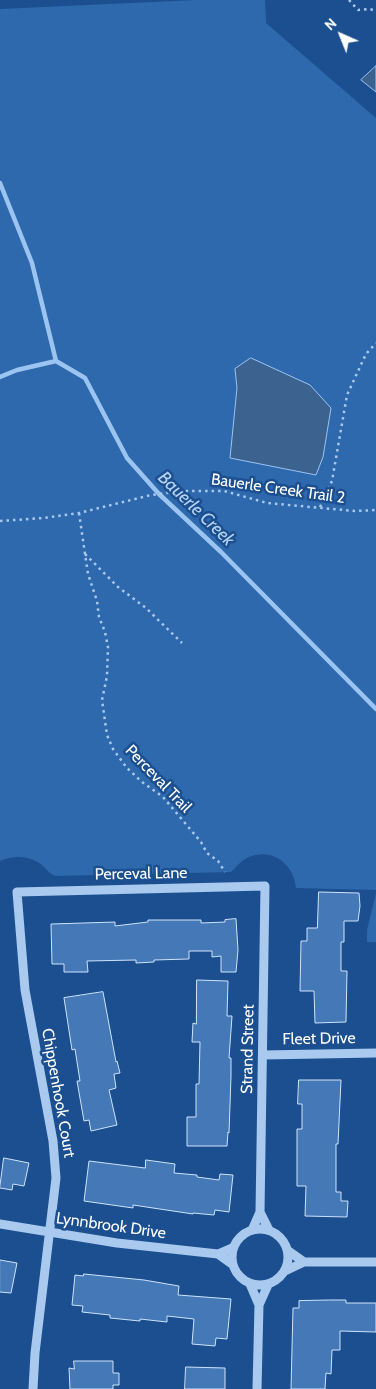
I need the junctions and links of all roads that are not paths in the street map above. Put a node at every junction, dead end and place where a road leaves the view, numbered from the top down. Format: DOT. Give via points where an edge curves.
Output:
graph roads {
  1 [pos="265,886"];
  2 [pos="18,892"];
  3 [pos="376,1053"];
  4 [pos="263,1055"];
  5 [pos="260,1212"];
  6 [pos="0,1224"];
  7 [pos="252,1230"];
  8 [pos="269,1230"];
  9 [pos="49,1233"];
  10 [pos="234,1246"];
  11 [pos="288,1250"];
  12 [pos="218,1254"];
  13 [pos="304,1262"];
  14 [pos="376,1262"];
  15 [pos="232,1264"];
  16 [pos="285,1271"];
  17 [pos="250,1284"];
  18 [pos="268,1284"];
  19 [pos="259,1305"];
  20 [pos="34,1389"];
  21 [pos="257,1389"];
  1 -- 2 [label="street, Perceval Lane"];
  1 -- 4 [label="street, Strand Street"];
  2 -- 9 [label="street, Chippenhook Court" via="25,990 55,1160"];
  3 -- 4 [label="street, Fleet Drive"];
  4 -- 5 [label="street, Strand Street"];
  5 -- 7 [label="street, Strand Street"];
  5 -- 8 [label="street, Strand Street"];
  6 -- 9 [label="street, Lynnbrook Drive"];
  7 -- 8 [label="street"];
  7 -- 10 [label="street" via="238,1239"];
  8 -- 11 [label="street" via="284,1241"];
  9 -- 12 [label="street, Lynnbrook Drive"];
  9 -- 20 [label="street, Chippenhook Court"];
  10 -- 12 [label="street"];
  10 -- 15 [label="street"];
  11 -- 13 [label="street"];
  11 -- 16 [label="street"];
  12 -- 15 [label="street, Lynnbrook Drive"];
  13 -- 14 [label="street"];
  13 -- 16 [label="street"];
  15 -- 17 [label="street" via="242,1280"];
  16 -- 18 [label="street"];
  17 -- 18 [label="street"];
  17 -- 19 [label="street"];
  18 -- 19 [label="street"];
  19 -- 21 [label="street"];
}
